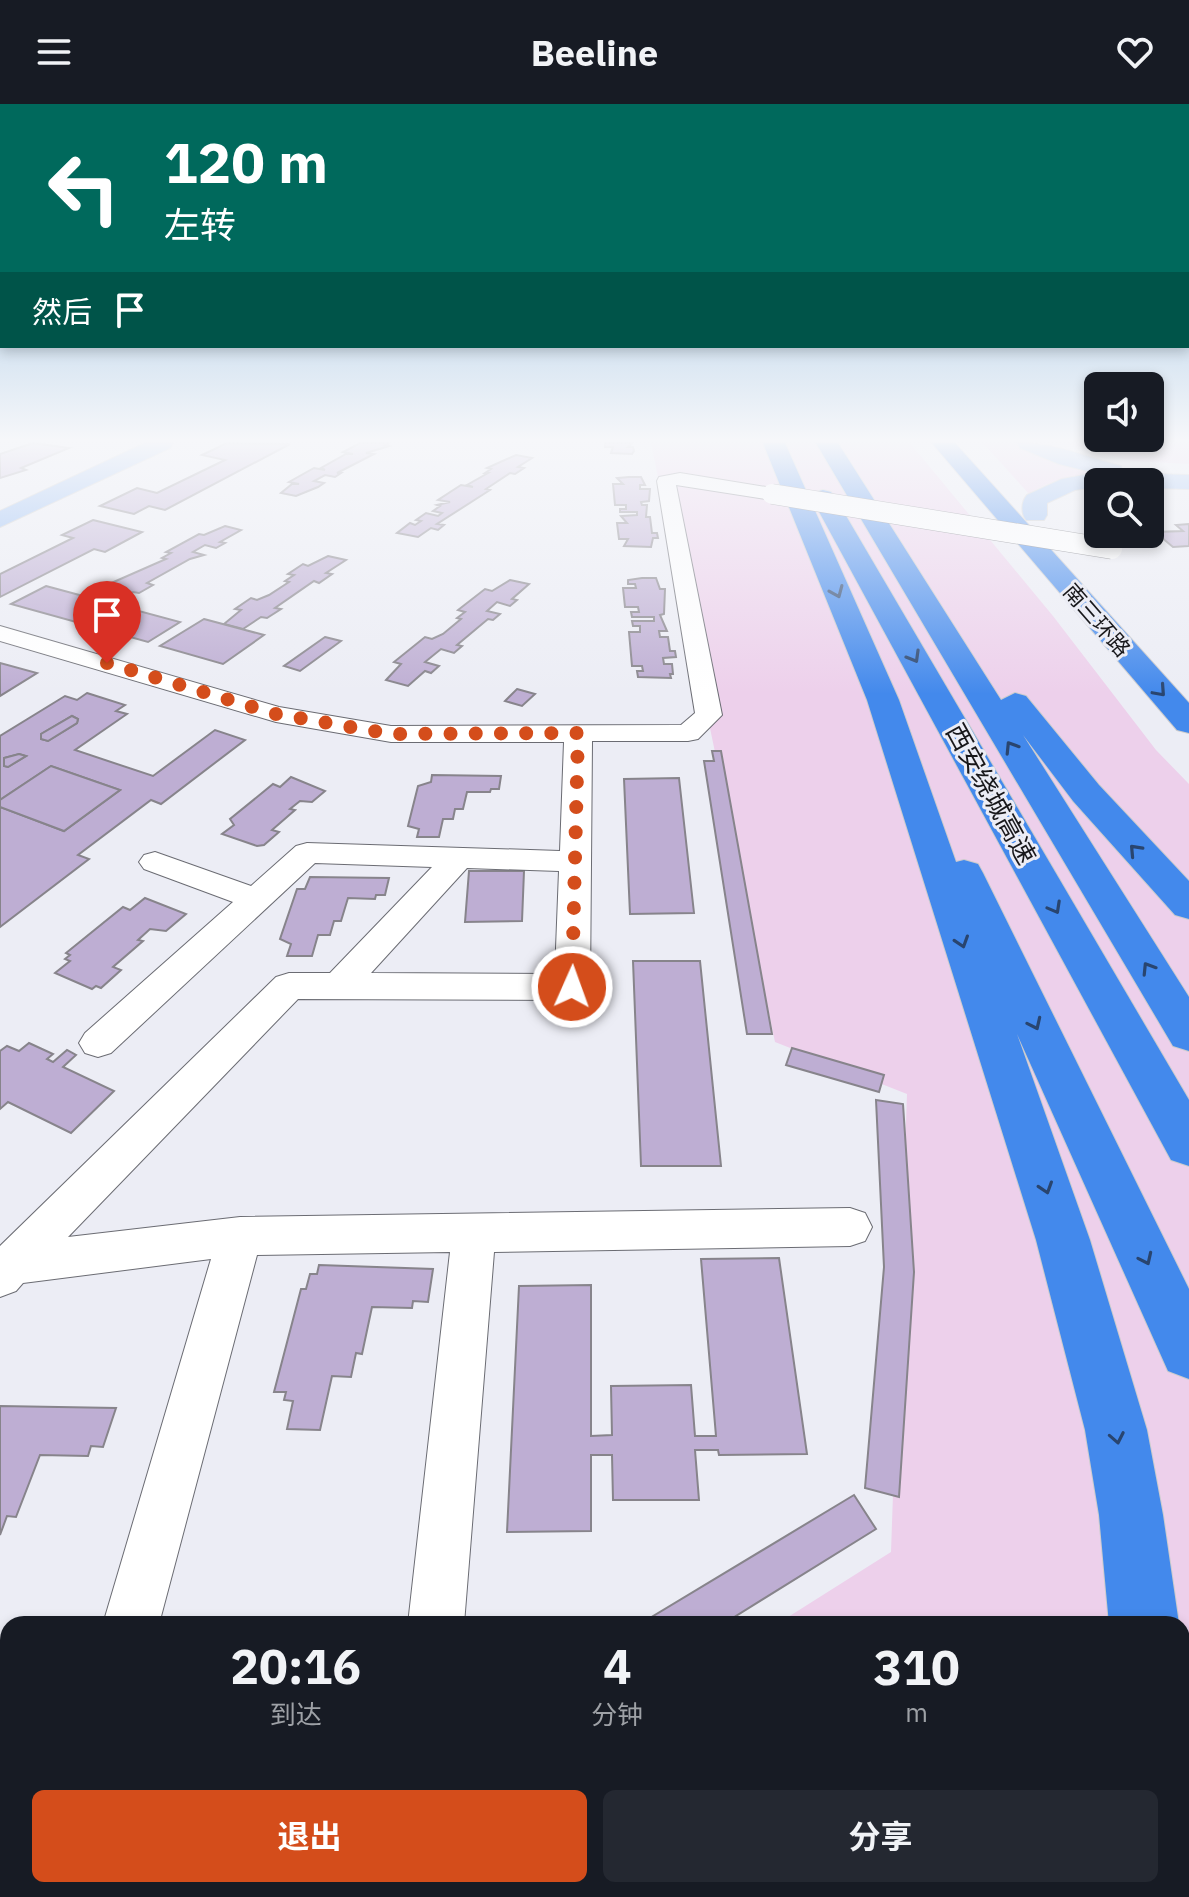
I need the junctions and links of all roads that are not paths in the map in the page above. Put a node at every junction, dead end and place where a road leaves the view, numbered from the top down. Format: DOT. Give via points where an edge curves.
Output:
graph roads {
  1 [pos="674,527"];
  2 [pos="809,527"];
  3 [pos="840,527"];
  4 [pos="878,527"];
  5 [pos="879,527"];
  6 [pos="974,527"];
  7 [pos="1017,527"];
  8 [pos="1046,527"];
  9 [pos="1112,549"];
  10 [pos="1101,585"];
  11 [pos="0,633"];
  12 [pos="883,700"];
  13 [pos="1189,723"];
  14 [pos="578,733"];
  15 [pos="458,858"];
  16 [pos="575,861"];
  17 [pos="155,862"];
  18 [pos="256,899"];
  19 [pos="1189,906"];
  20 [pos="339,986"];
  21 [pos="1189,1034"];
  22 [pos="98,1043"];
  23 [pos="1189,1145"];
  24 [pos="850,1227"];
  25 [pos="474,1233"];
  26 [pos="240,1236"];
  27 [pos="6,1270"];
  28 [pos="1189,1351"];
  29 [pos="133,1616"];
  30 [pos="437,1616"];
  31 [pos="1143,1616"];
  1 -- 14 [label="street, bridge" via="709,715 688,733"];
  2 -- 12 [label="highway, one-way"];
  3 -- 23 [label="highway, 西安绕城高速, one-way"];
  21 -- 4 [label="highway, 西安绕城高速, one-way"];
  19 -- 5 [label="highway, one-way" via="1046,746"];
  6 -- 9 [label="street, bridge"];
  7 -- 13 [label="highway, 南三环路, one-way"];
  8 -- 10 [label="highway, 南三环路"];
  11 -- 14 [label="street" via="276,714 391,734"];
  12 -- 28 [label="highway, one-way"];
  12 -- 31 [label="highway, one-way" via="1093,1340 1116,1430"];
  14 -- 16 [label="street"];
  15 -- 16 [label="street"];
  15 -- 18 [label="street" via="307,853"];
  15 -- 20 [label="street"];
  16 -- 20 [label="street" via="572,987"];
  17 -- 18 [label="street"];
  18 -- 22 [label="street"];
  20 -- 27 [label="street" via="289,986"];
  24 -- 25 [label="street"];
  25 -- 26 [label="street"];
  25 -- 30 [label="street"];
  26 -- 27 [label="street"];
  26 -- 29 [label="street"];
}
